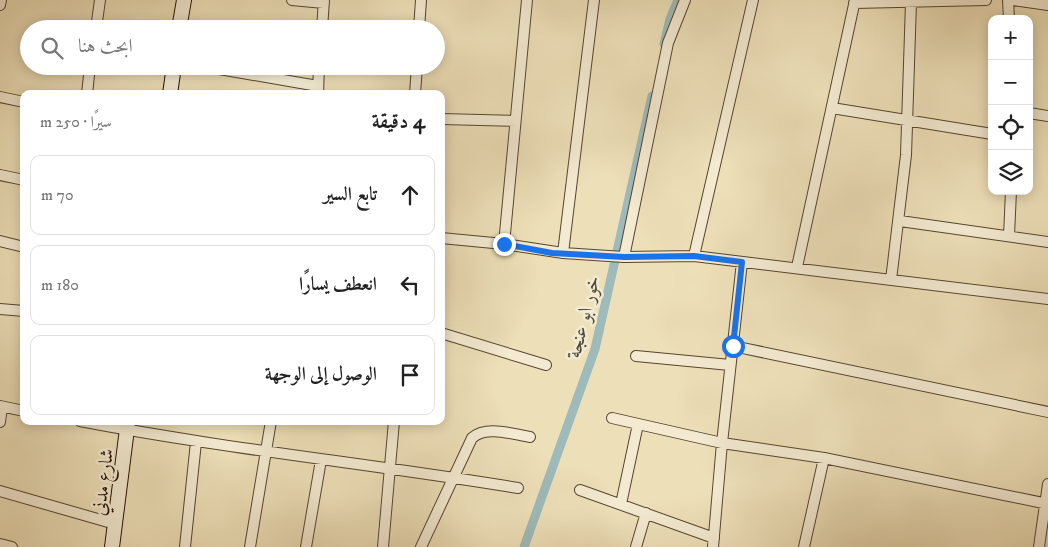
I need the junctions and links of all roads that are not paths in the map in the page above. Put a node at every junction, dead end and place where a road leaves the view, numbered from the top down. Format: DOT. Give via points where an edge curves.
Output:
graph roads {
  1 [pos="1,0"];
  2 [pos="100,0"];
  3 [pos="184,0"];
  4 [pos="292,0"];
  5 [pos="421,0"];
  6 [pos="528,0"];
  7 [pos="594,0"];
  8 [pos="685,0"];
  9 [pos="753,0"];
  10 [pos="986,0"];
  11 [pos="1008,0"];
  12 [pos="1013,0"];
  13 [pos="324,1"];
  14 [pos="854,2"];
  15 [pos="912,3"];
  16 [pos="0,5"];
  17 [pos="1048,5"];
  18 [pos="1009,15"];
  19 [pos="97,20"];
  20 [pos="181,20"];
  21 [pos="323,20"];
  22 [pos="420,20"];
  23 [pos="89,75"];
  24 [pos="173,75"];
  25 [pos="246,75"];
  26 [pos="319,75"];
  27 [pos="416,75"];
  28 [pos="87,90"];
  29 [pos="171,90"];
  30 [pos="318,90"];
  31 [pos="415,90"];
  32 [pos="0,97"];
  33 [pos="20,101"];
  34 [pos="832,108"];
  35 [pos="1033,114"];
  36 [pos="1048,116"];
  37 [pos="445,119"];
  38 [pos="516,122"];
  39 [pos="908,122"];
  40 [pos="988,133"];
  41 [pos="0,175"];
  42 [pos="20,179"];
  43 [pos="1011,195"];
  44 [pos="900,221"];
  45 [pos="1009,236"];
  46 [pos="445,238"];
  47 [pos="0,241"];
  48 [pos="1048,242"];
  49 [pos="504,244"];
  50 [pos="20,246"];
  51 [pos="563,253"];
  52 [pos="694,256"];
  53 [pos="624,257"];
  54 [pos="742,262"];
  55 [pos="798,268"];
  56 [pos="891,280"];
  57 [pos="1048,299"];
  58 [pos="0,309"];
  59 [pos="20,311"];
  60 [pos="445,334"];
  61 [pos="733,346"];
  62 [pos="636,356"];
  63 [pos="546,365"];
  64 [pos="730,365"];
  65 [pos="1,406"];
  66 [pos="20,409"];
  67 [pos="1048,412"];
  68 [pos="612,418"];
  69 [pos="0,422"];
  70 [pos="638,424"];
  71 [pos="270,425"];
  72 [pos="393,425"];
  73 [pos="128,426"];
  74 [pos="530,437"];
  75 [pos="196,442"];
  76 [pos="722,443"];
  77 [pos="266,452"];
  78 [pos="824,458"];
  79 [pos="321,460"];
  80 [pos="388,467"];
  81 [pos="452,477"];
  82 [pos="1048,484"];
  83 [pos="518,488"];
  84 [pos="580,490"];
  85 [pos="0,491"];
  86 [pos="621,504"];
  87 [pos="1046,504"];
  88 [pos="646,513"];
  89 [pos="115,524"];
  90 [pos="714,543"];
  91 [pos="0,544"];
  92 [pos="12,547"];
  93 [pos="112,547"];
  94 [pos="185,547"];
  95 [pos="250,547"];
  96 [pos="306,547"];
  97 [pos="383,547"];
  98 [pos="421,547"];
  99 [pos="636,547"];
  100 [pos="804,547"];
  101 [pos="1039,547"];
  1 -- 16 [label="street"];
  2 -- 19 [label="street"];
  3 -- 20 [label="street"];
  4 -- 13 [label="street"];
  5 -- 22 [label="street"];
  6 -- 38 [label="street"];
  7 -- 51 [label="street"];
  8 -- 53 [label="street" via="668,43"];
  9 -- 52 [label="street"];
  10 -- 15 [label="street"];
  11 -- 18 [label="street"];
  12 -- 17 [label="street"];
  13 -- 21 [label="street"];
  14 -- 15 [label="street"];
  14 -- 34 [label="street"];
  15 -- 39 [label="street"];
  23 -- 28 [label="street"];
  24 -- 29 [label="street"];
  25 -- 30 [label="street"];
  26 -- 30 [label="street"];
  27 -- 31 [label="street"];
  32 -- 33 [label="street"];
  34 -- 39 [label="street"];
  34 -- 55 [label="street"];
  35 -- 36 [label="street"];
  37 -- 38 [label="street"];
  38 -- 49 [label="street"];
  39 -- 40 [label="street"];
  39 -- 44 [label="street"];
  41 -- 42 [label="street"];
  43 -- 45 [label="street"];
  44 -- 45 [label="street"];
  44 -- 56 [label="street"];
  45 -- 48 [label="street"];
  46 -- 49 [label="street"];
  47 -- 50 [label="street"];
  49 -- 51 [label="street"];
  51 -- 53 [label="street"];
  52 -- 53 [label="street"];
  52 -- 54 [label="street"];
  54 -- 55 [label="street"];
  54 -- 61 [label="street"];
  55 -- 56 [label="street"];
  56 -- 57 [label="street"];
  58 -- 59 [label="street"];
  60 -- 63 [label="street"];
  61 -- 64 [label="street"];
  61 -- 67 [label="street"];
  62 -- 64 [label="street"];
  64 -- 76 [label="street"];
  65 -- 66 [label="street"];
  65 -- 69 [label="street"];
  68 -- 70 [label="street"];
  70 -- 76 [label="street"];
  70 -- 86 [label="street"];
  71 -- 77 [label="street"];
  72 -- 80 [label="street"];
  73 -- 75 [label="street"];
  73 -- 89 [label="street, شارع مدني"];
  74 -- 81 [label="street" via="478,432"];
  75 -- 77 [label="street"];
  75 -- 94 [label="street"];
  76 -- 78 [label="street"];
  76 -- 90 [label="street"];
  77 -- 79 [label="street"];
  77 -- 95 [label="street"];
  78 -- 87 [label="street"];
  78 -- 100 [label="street"];
  79 -- 80 [label="street"];
  79 -- 96 [label="street"];
  80 -- 81 [label="street"];
  80 -- 97 [label="street"];
  81 -- 83 [label="street"];
  81 -- 98 [label="street"];
  82 -- 87 [label="street"];
  84 -- 86 [label="street"];
  85 -- 89 [label="street"];
  86 -- 88 [label="street"];
  87 -- 101 [label="street"];
  88 -- 90 [label="street"];
  88 -- 99 [label="street"];
  89 -- 93 [label="street, شارع مدني"];
  91 -- 92 [label="street"];
}
